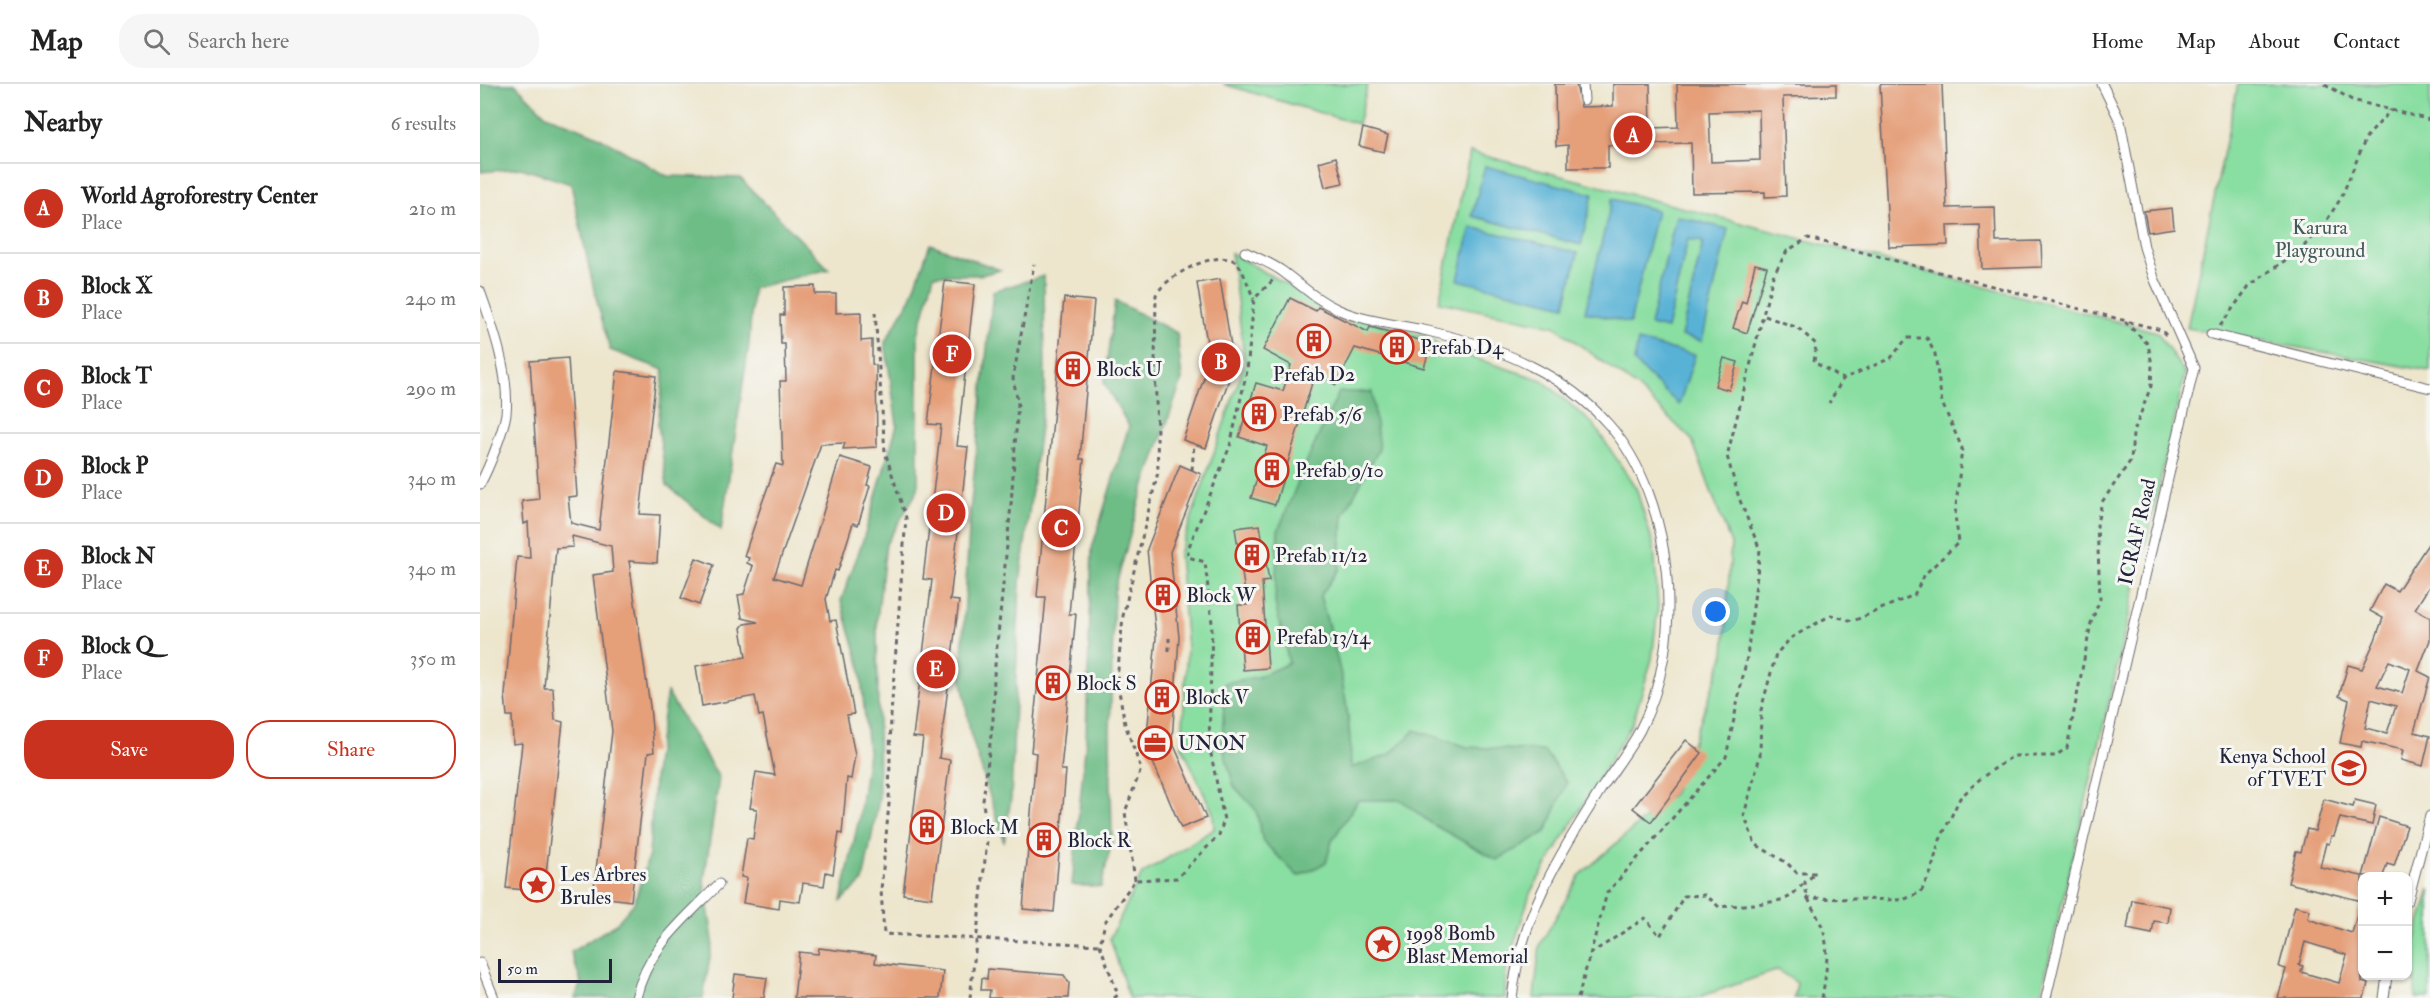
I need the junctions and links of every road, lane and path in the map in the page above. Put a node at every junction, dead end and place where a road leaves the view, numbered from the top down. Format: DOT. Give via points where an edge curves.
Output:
graph roads {
  1 [pos="1583,84"];
  2 [pos="2102,84"];
  3 [pos="2325,84"];
  4 [pos="1584,100"];
  5 [pos="2391,110"];
  6 [pos="2430,120"];
  7 [pos="1245,252"];
  8 [pos="1034,264"];
  9 [pos="1280,270"];
  10 [pos="480,291"];
  11 [pos="1254,299"];
  12 [pos="874,312"];
  13 [pos="1765,316"];
  14 [pos="2125,322"];
  15 [pos="2211,334"];
  16 [pos="2168,336"];
  17 [pos="1843,379"];
  18 [pos="2430,388"];
  19 [pos="1829,403"];
  20 [pos="1194,444"];
  21 [pos="1192,470"];
  22 [pos="480,484"];
  23 [pos="1169,638"];
  24 [pos="1169,651"];
  25 [pos="2430,816"];
  26 [pos="1136,880"];
  27 [pos="1805,882"];
  28 [pos="719,884"];
  29 [pos="2412,885"];
  30 [pos="1806,898"];
  31 [pos="976,938"];
  32 [pos="1100,945"];
  33 [pos="1588,955"];
  34 [pos="480,963"];
  35 [pos="2387,980"];
  36 [pos="494,998"];
  37 [pos="636,998"];
  38 [pos="970,998"];
  39 [pos="1114,998"];
  40 [pos="1512,998"];
  41 [pos="1578,998"];
  42 [pos="1822,998"];
  43 [pos="2046,998"];
  44 [pos="2385,998"];
  1 -- 4 [label="lane"];
  2 -- 43 [label="lane, ICRAF Road" via="2120,121 2154,278 2194,368"];
  3 -- 5 [label="path" via="2352,100"];
  5 -- 6 [label="path"];
  5 -- 15 [label="path" via="2366,138 2341,198 2321,229 2301,249 2249,286"];
  7 -- 9 [label="lane"];
  8 -- 31 [label="path" via="1013,378 1017,402 1011,505 983,801 987,841"];
  9 -- 11 [label="path"];
  9 -- 40 [label="lane" via="1307,294 1339,310 1428,331 1532,366 1575,394 1610,426 1650,498 1662,536 1667,575 1664,652 1655,693 1640,729 1556,861 1529,918"];
  10 -- 22 [label="lane" via="497,338 506,415"];
  11 -- 26 [label="path" via="1247,372 1230,446 1188,549 1188,557 1205,562 1212,623 1209,744 1224,820 1219,835 1177,878"];
  11 -- 26 [label="path" via="1240,266 1228,258 1204,260 1161,285 1156,295 1158,472 1118,646 1117,680 1125,724 1141,769 1125,812"];
  12 -- 31 [label="path" via="885,452 906,518 881,917 884,934 890,936"];
  13 -- 14 [label="path" via="1773,276 1787,251 1809,238"];
  13 -- 17 [label="path" via="1798,328 1816,344 1814,362"];
  13 -- 33 [label="path" via="1727,456 1760,550 1748,657 1726,757 1607,893"];
  14 -- 16 [label="path" via="2161,330"];
  14 -- 30 [label="path" via="2148,344 2151,386 2133,434 2131,460 2102,502 2097,523 2100,599 2091,622 2067,748 2055,756 2013,756 1960,798 1921,892 1903,900"];
  15 -- 18 [label="lane"];
  17 -- 19 [label="path"];
  17 -- 27 [label="path" via="1891,358 1907,338 1927,338 1935,354 1942,403 1962,448 1955,516 1959,542 1925,574 1914,595 1853,621 1832,615 1791,638 1776,654 1761,710 1760,756 1744,815 1755,843 1797,873 1816,873"];
  20 -- 21 [label="path"];
  23 -- 24 [label="path"];
  25 -- 29 [label="lane"];
  26 -- 32 [label="path" via="1105,922"];
  27 -- 30 [label="path"];
  27 -- 33 [label="path" via="1788,898 1759,904 1719,907 1706,895 1684,896 1660,936 1645,918"];
  28 -- 37 [label="lane" via="654,952"];
  30 -- 42 [label="path" via="1822,928 1829,963"];
  31 -- 32 [label="path"];
  31 -- 38 [label="path"];
  32 -- 39 [label="path" via="1118,994"];
  33 -- 41 [label="path"];
  34 -- 36 [label="lane"];
  35 -- 44 [label="lane"];
}
